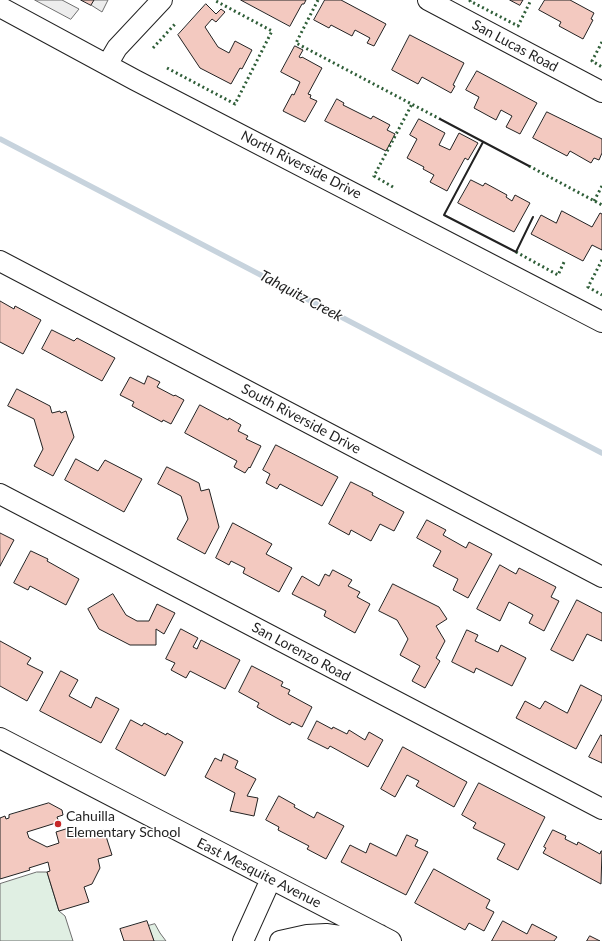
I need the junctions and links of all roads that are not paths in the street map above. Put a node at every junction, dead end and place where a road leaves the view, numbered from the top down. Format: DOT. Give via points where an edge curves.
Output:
graph roads {
  1 [pos="162,0"];
  2 [pos="428,0"];
  3 [pos="0,7"];
  4 [pos="108,65"];
  5 [pos="602,92"];
  6 [pos="0,261"];
  7 [pos="602,322"];
  8 [pos="0,494"];
  9 [pos="602,577"];
  10 [pos="0,738"];
  11 [pos="602,809"];
  12 [pos="271,879"];
  13 [pos="385,938"];
  14 [pos="243,941"];
  15 [pos="280,941"];
  1 -- 4 [label="street" via="117,48"];
  2 -- 5 [label="street, San Lucas Road"];
  3 -- 4 [label="street, North Riverside Drive"];
  4 -- 7 [label="street, North Riverside Drive"];
  6 -- 9 [label="street, South Riverside Drive"];
  8 -- 11 [label="street, San Lorenzo Road"];
  10 -- 12 [label="street, East Mesquite Avenue"];
  12 -- 13 [label="street, East Mesquite Avenue"];
  12 -- 14 [label="street"];
  13 -- 15 [label="street" via="368,940 326,934"];
}
